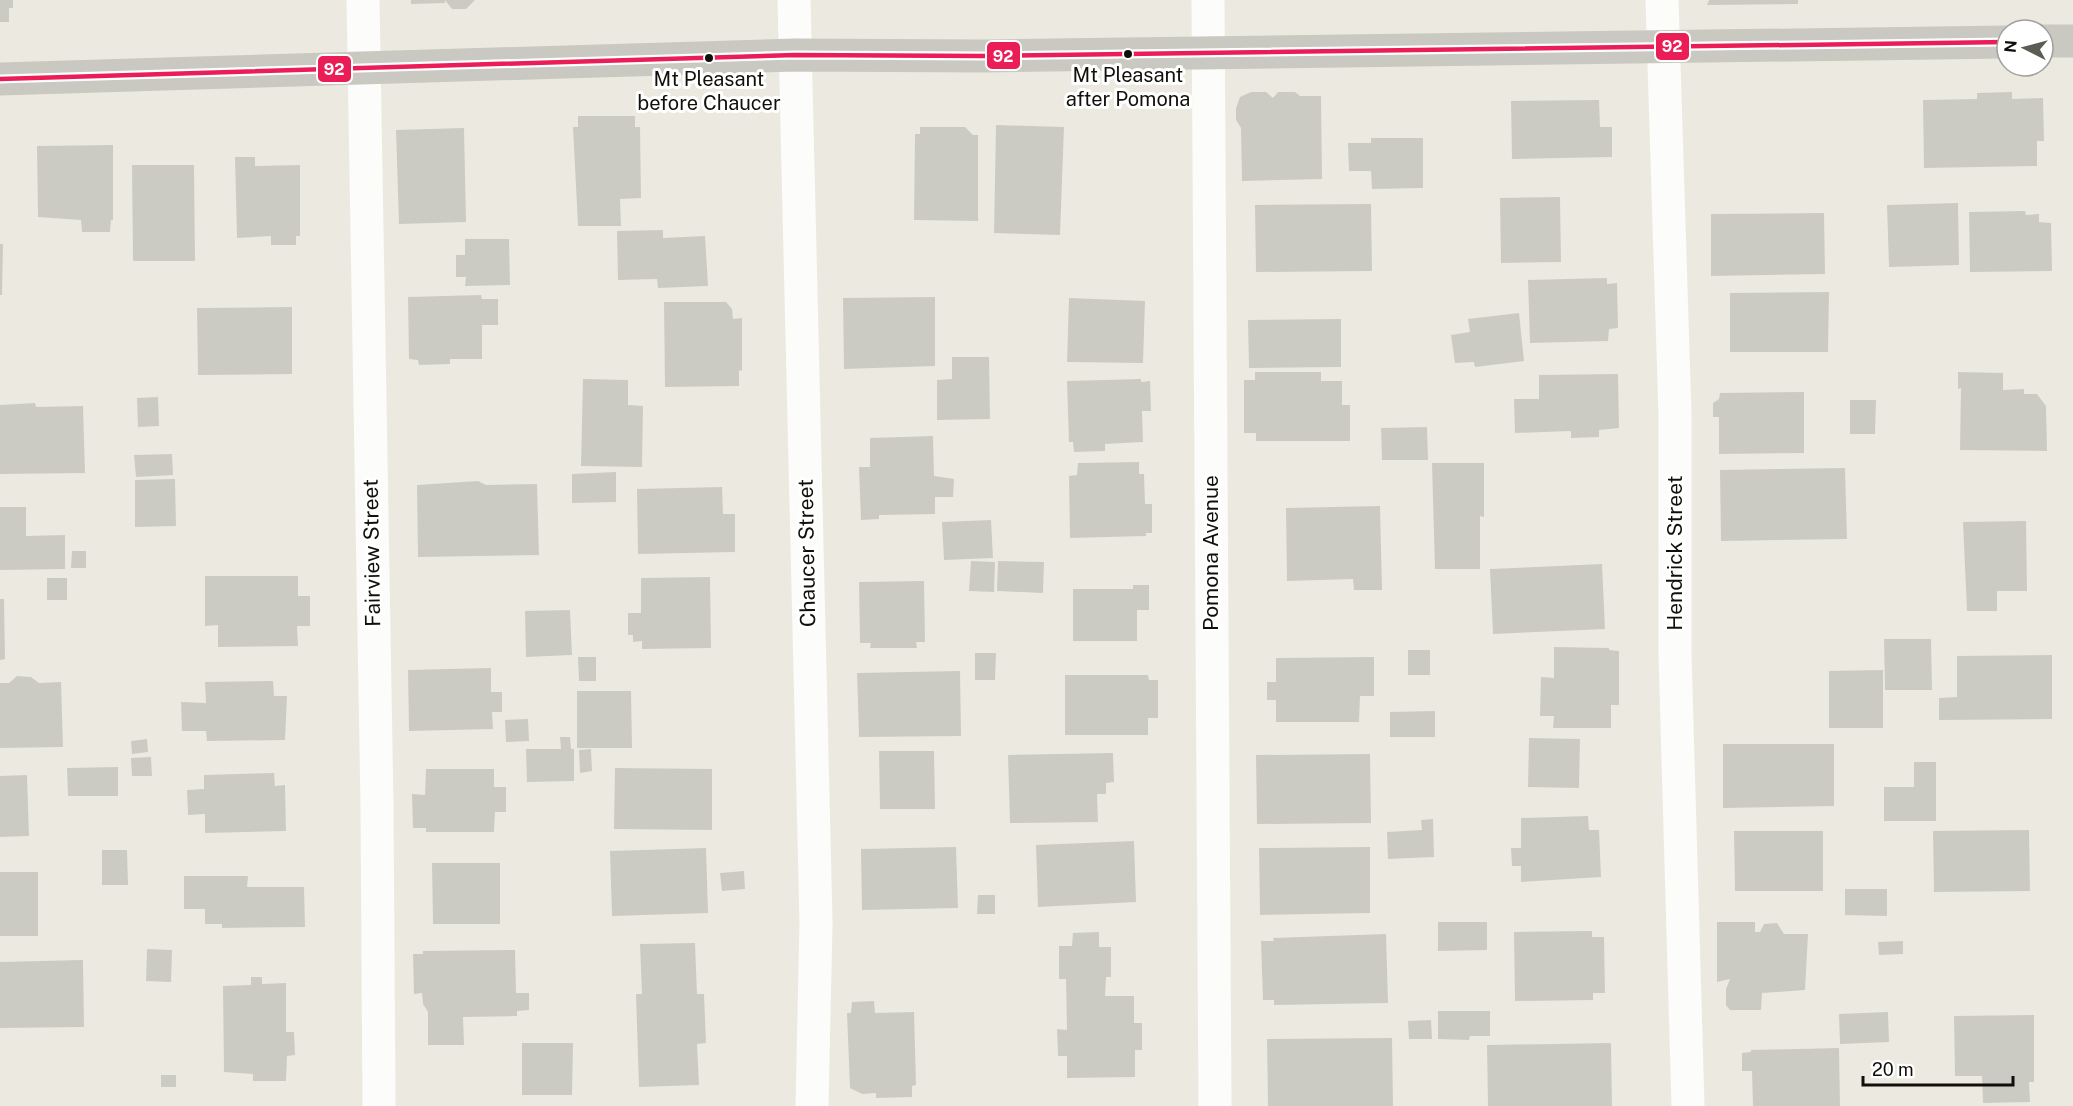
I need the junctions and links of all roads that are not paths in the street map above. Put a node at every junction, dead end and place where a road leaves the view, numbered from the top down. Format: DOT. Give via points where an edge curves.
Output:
graph roads {
  1 [pos="363,0"];
  2 [pos="794,0"];
  3 [pos="1208,0"];
  4 [pos="1662,0"];
  5 [pos="2073,41"];
  6 [pos="1995,42"];
  7 [pos="2055,42"];
  8 [pos="1662,46"];
  9 [pos="1208,51"];
  10 [pos="795,55"];
  11 [pos="363,67"];
  12 [pos="0,79"];
  13 [pos="379,1106"];
  14 [pos="812,1106"];
  15 [pos="1215,1106"];
  16 [pos="1688,1106"];
  1 -- 11 [label="street, Fairview Street"];
  2 -- 10 [label="street, Chaucer Street"];
  3 -- 9 [label="street, Pomona Avenue"];
  4 -- 8 [label="street, Hendrick Street"];
  5 -- 7 [label="main road"];
  6 -- 8 [label="main road"];
  8 -- 9 [label="main road"];
  8 -- 16 [label="street, Hendrick Street" via="1675,415 1675,655"];
  9 -- 10 [label="main road"];
  9 -- 15 [label="street, Pomona Avenue"];
  10 -- 11 [label="main road"];
  10 -- 14 [label="street, Chaucer Street" via="816,923"];
  11 -- 12 [label="main road"];
  11 -- 13 [label="street, Fairview Street"];
}
